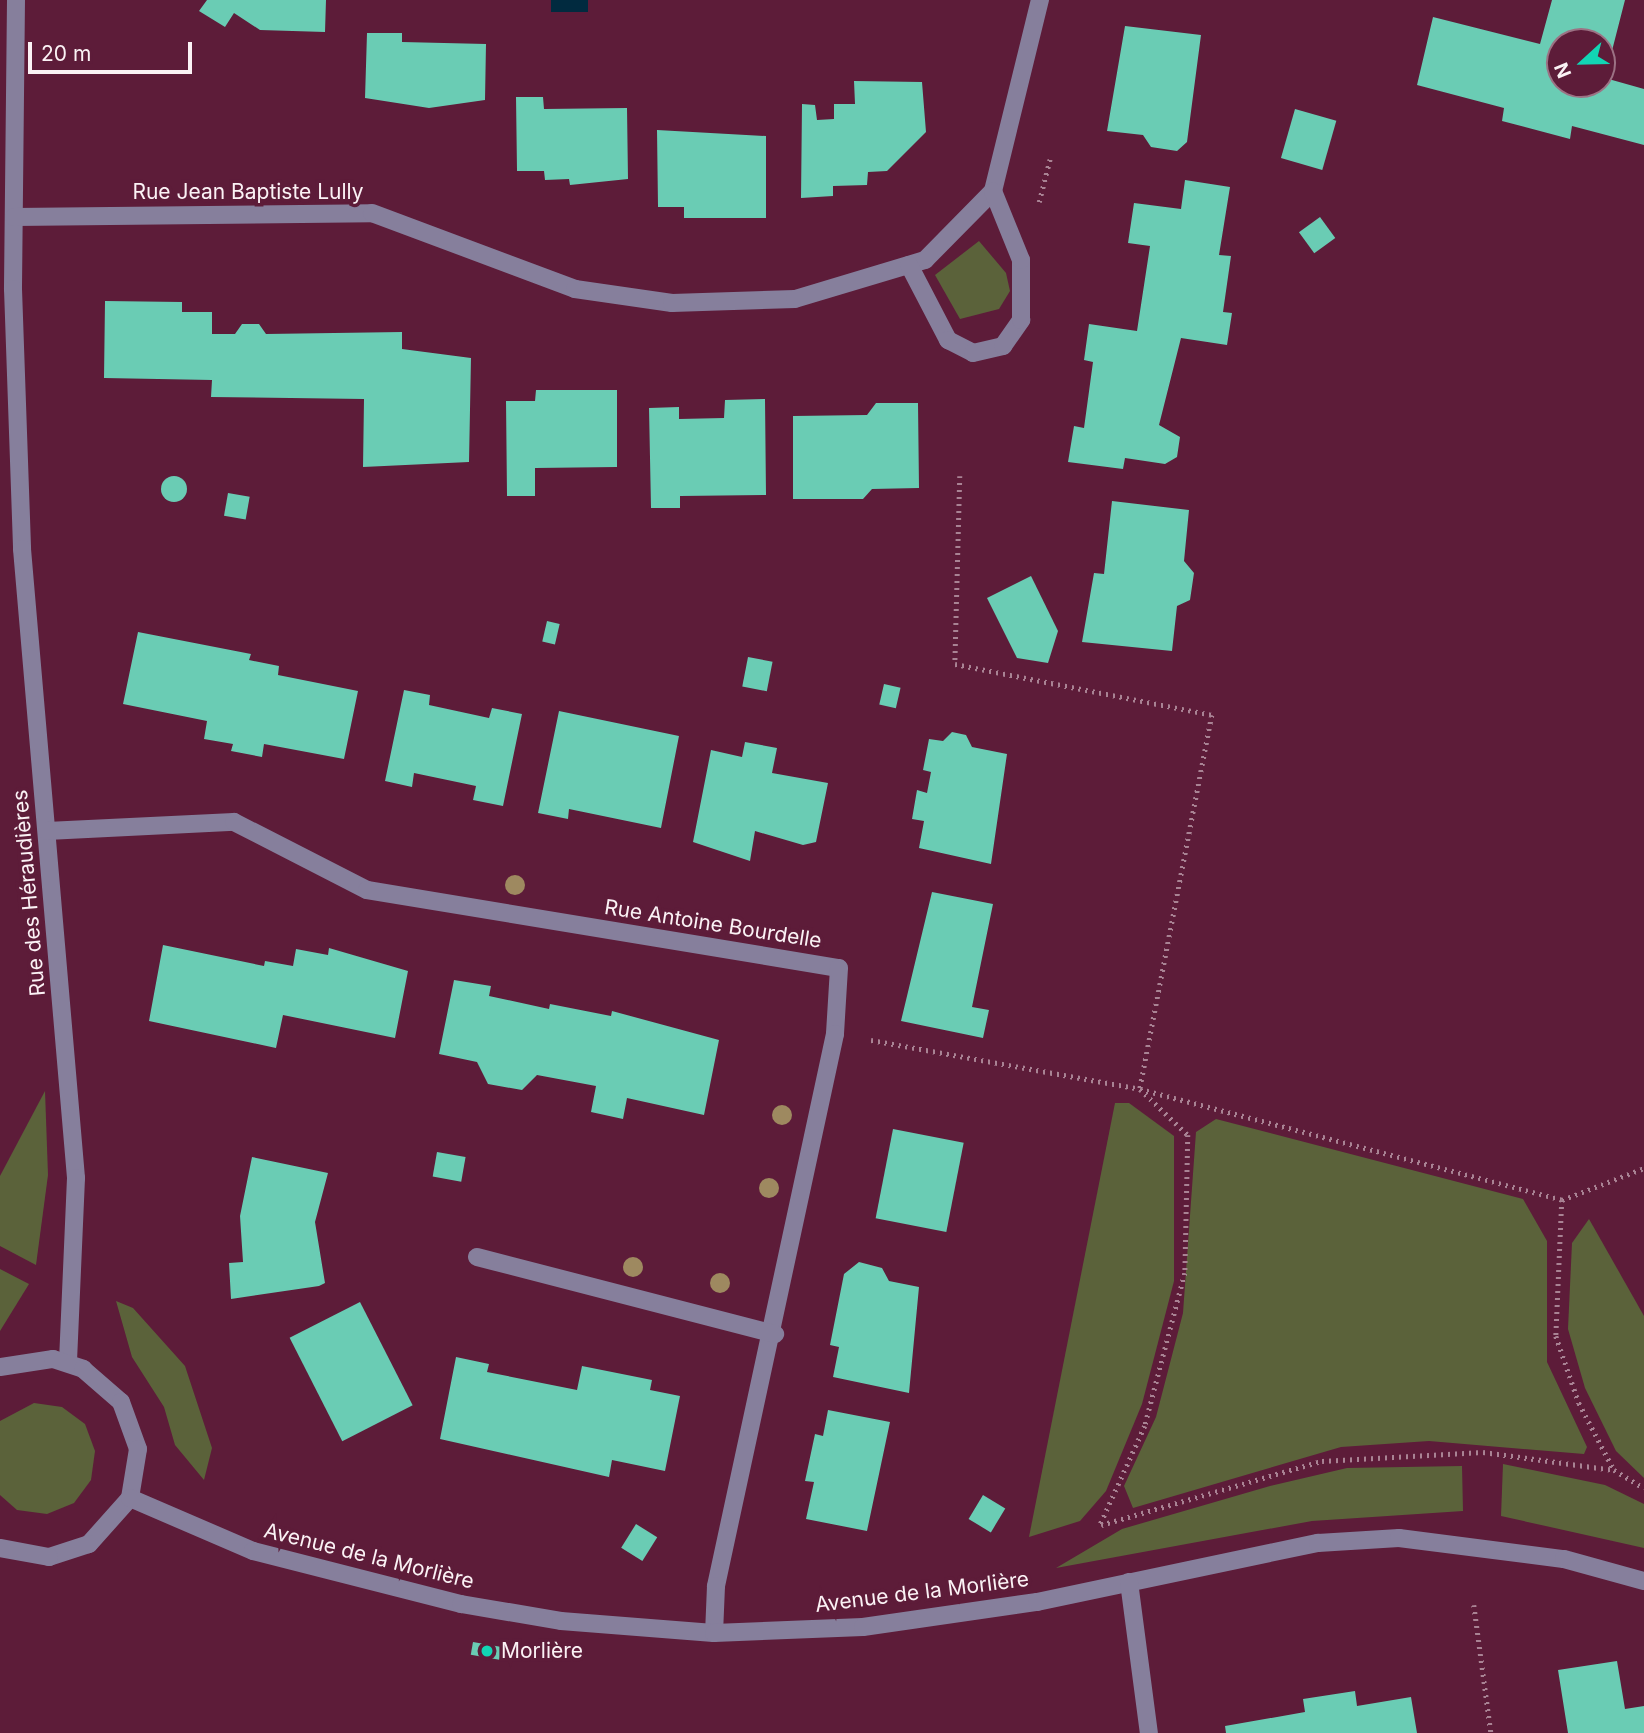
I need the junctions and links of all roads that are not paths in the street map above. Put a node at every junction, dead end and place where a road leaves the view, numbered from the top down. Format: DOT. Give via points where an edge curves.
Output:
graph roads {
  1 [pos="16,0"];
  2 [pos="1040,0"];
  3 [pos="993,191"];
  4 [pos="14,217"];
  5 [pos="909,265"];
  6 [pos="47,831"];
  7 [pos="477,1257"];
  8 [pos="775,1334"];
  9 [pos="68,1363"];
  10 [pos="0,1367"];
  11 [pos="130,1498"];
  12 [pos="0,1548"];
  13 [pos="1644,1581"];
  14 [pos="1129,1582"];
  15 [pos="714,1633"];
  16 [pos="1149,1733"];
  1 -- 4 [label="street, Rue des Héraudières"];
  2 -- 3 [label="street"];
  3 -- 5 [label="street, Rue Jean Baptiste Lully" via="925,260"];
  3 -- 5 [label="street" via="1021,260 1021,320 1003,346 973,353 948,340"];
  4 -- 5 [label="street, Rue Jean Baptiste Lully" via="372,214 575,289 672,303 795,299"];
  4 -- 6 [label="street, Rue des Héraudières" via="22,549"];
  6 -- 8 [label="street, Rue Antoine Bourdelle" via="234,822 367,890 839,968 835,1034"];
  6 -- 9 [label="street, Rue des Héraudières" via="76,1178"];
  7 -- 8 [label="street"];
  8 -- 15 [label="street, Rue Antoine Bourdelle" via="716,1586"];
  9 -- 10 [label="street" via="37,1359"];
  9 -- 11 [label="street" via="98,1378 129,1416 138,1449"];
  11 -- 12 [label="street" via="106,1532 70,1552 29,1557"];
  11 -- 15 [label="street, Avenue de la Morlière" via="253,1551 461,1604 561,1621"];
  13 -- 14 [label="street, Avenue de la Morlière" via="1564,1559 1399,1538 1318,1543"];
  14 -- 15 [label="street, Avenue de la Morlière" via="863,1627"];
  14 -- 16 [label="street"];
}
